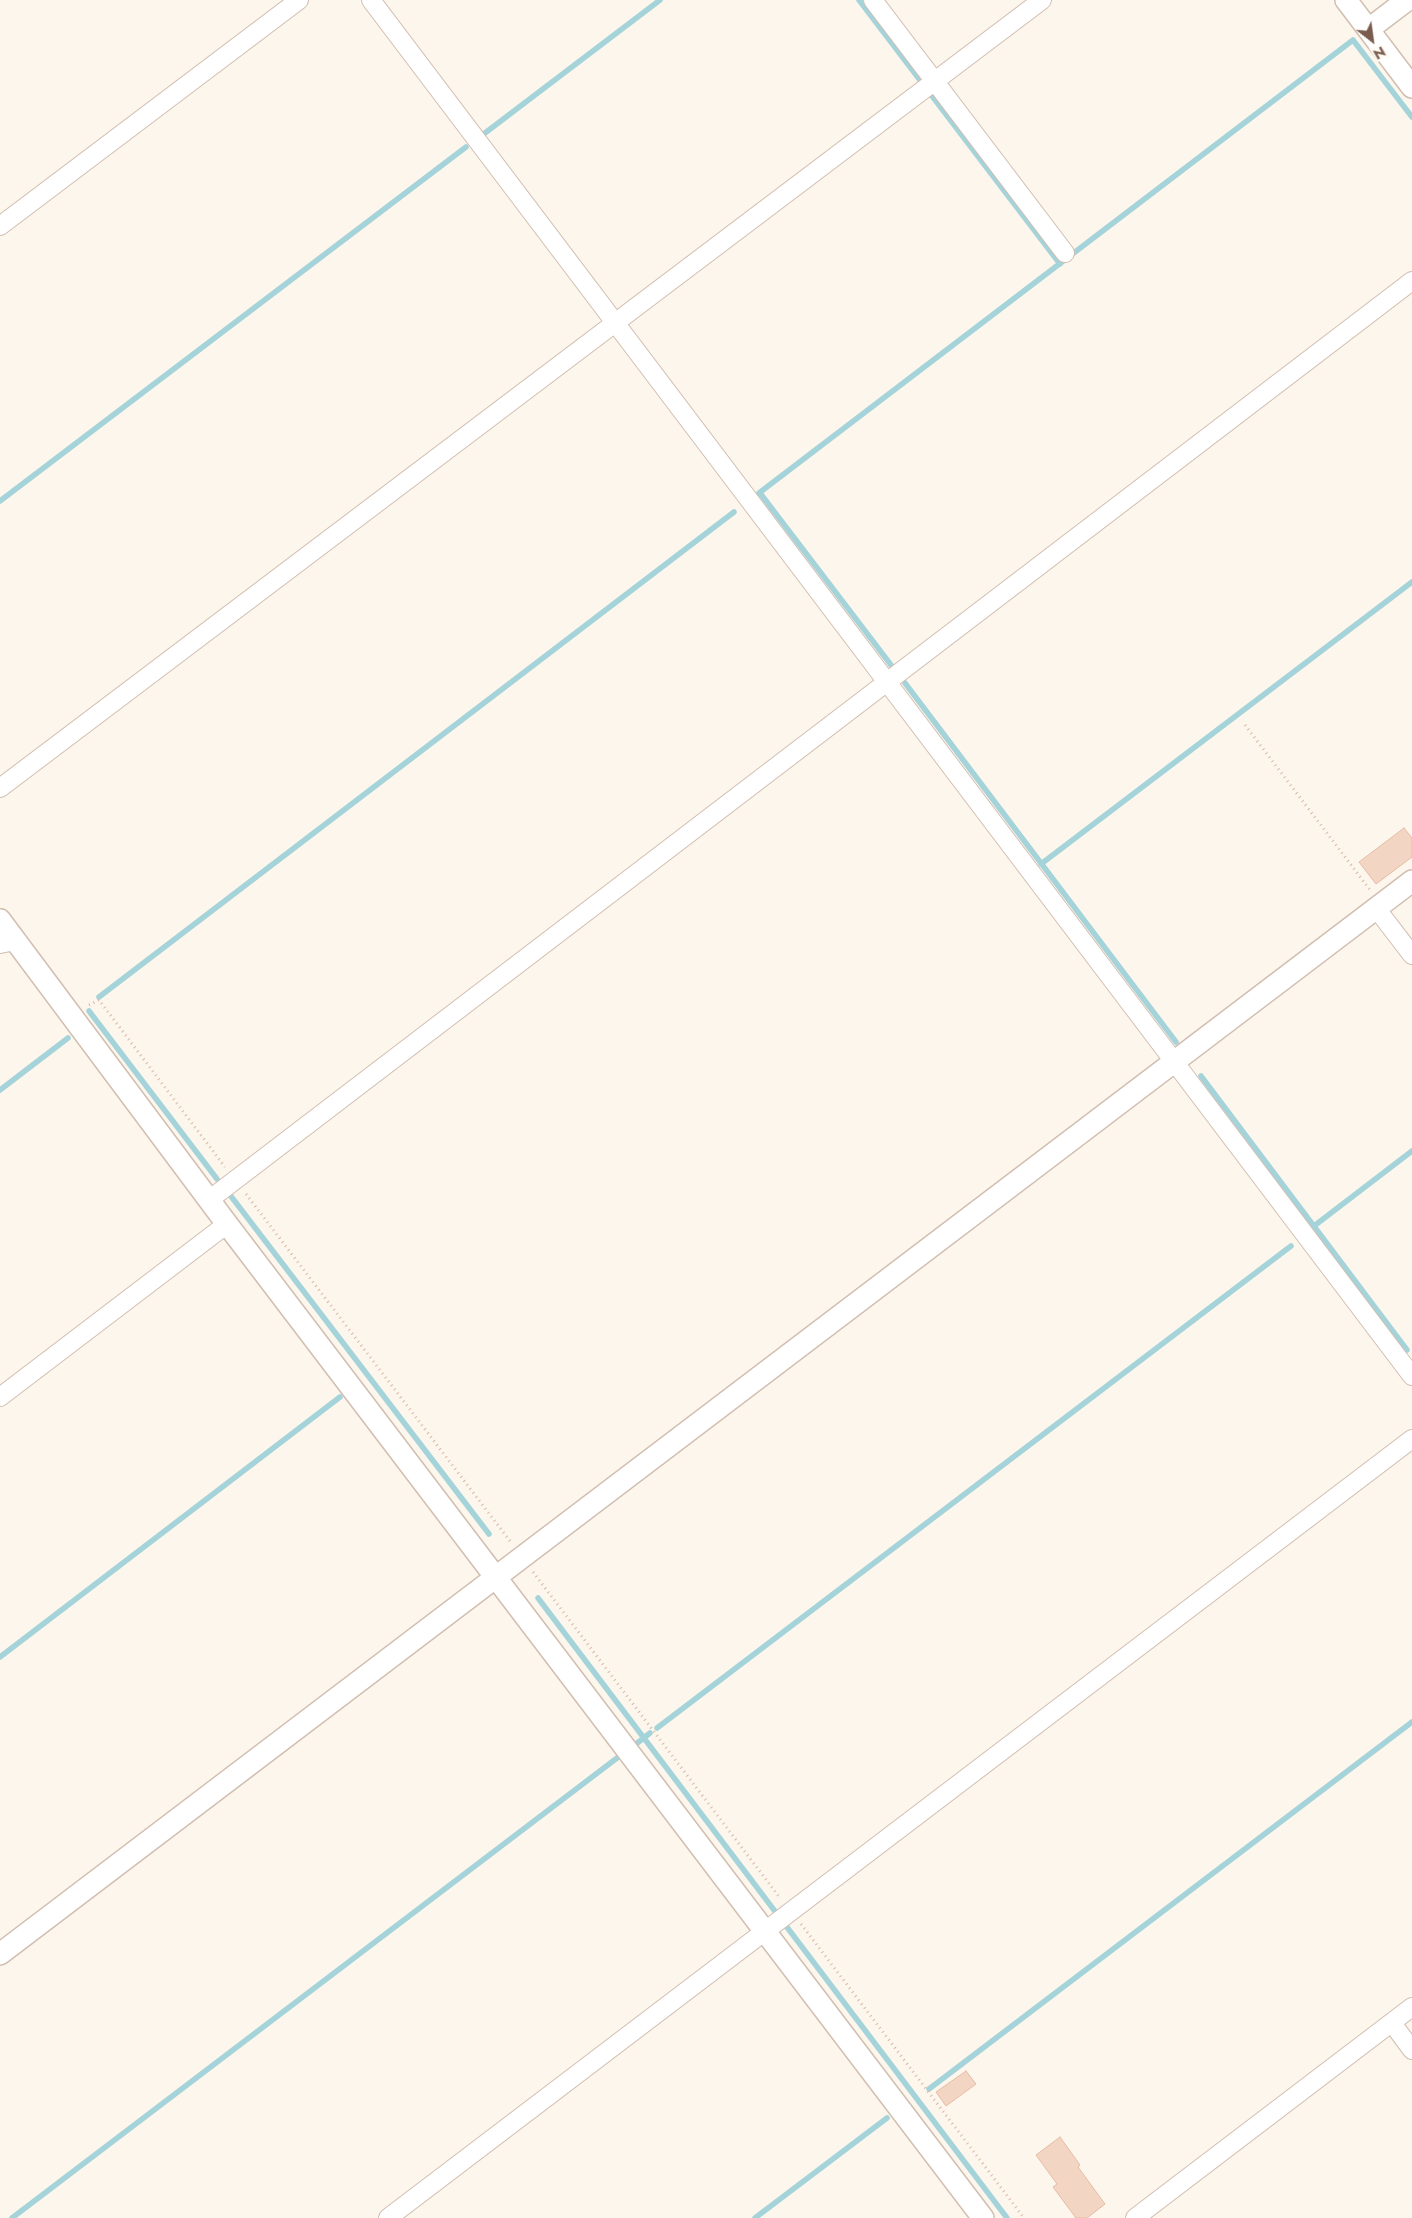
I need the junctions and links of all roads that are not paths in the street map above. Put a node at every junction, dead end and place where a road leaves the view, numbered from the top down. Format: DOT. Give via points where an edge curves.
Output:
graph roads {
  1 [pos="299,0"];
  2 [pos="371,0"];
  3 [pos="873,0"];
  4 [pos="1042,0"];
  5 [pos="1346,0"];
  6 [pos="1406,0"];
  7 [pos="1369,29"];
  8 [pos="928,87"];
  9 [pos="1412,87"];
  10 [pos="0,226"];
  11 [pos="1065,253"];
  12 [pos="1412,280"];
  13 [pos="614,323"];
  14 [pos="888,680"];
  15 [pos="0,788"];
  16 [pos="1412,881"];
  17 [pos="1378,906"];
  18 [pos="0,920"];
  19 [pos="8,943"];
  20 [pos="1412,955"];
  21 [pos="1174,1061"];
  22 [pos="209,1200"];
  23 [pos="227,1224"];
  24 [pos="1409,1367"];
  25 [pos="0,1397"];
  26 [pos="1412,1439"];
  27 [pos="497,1577"];
  28 [pos="776,1923"];
  29 [pos="0,1954"];
  30 [pos="1412,2008"];
  31 [pos="1392,2023"];
  32 [pos="1412,2050"];
  33 [pos="388,2218"];
  34 [pos="982,2218"];
  35 [pos="1135,2218"];
  1 -- 10 [label="street"];
  2 -- 13 [label="street"];
  3 -- 8 [label="street"];
  4 -- 8 [label="street"];
  5 -- 7 [label="street"];
  6 -- 7 [label="street"];
  7 -- 9 [label="street"];
  8 -- 11 [label="street"];
  8 -- 13 [label="street"];
  12 -- 14 [label="street"];
  13 -- 14 [label="street"];
  13 -- 15 [label="street"];
  14 -- 21 [label="street"];
  14 -- 22 [label="street"];
  16 -- 17 [label="street"];
  17 -- 20 [label="street"];
  17 -- 21 [label="street"];
  18 -- 19 [label="street"];
  19 -- 22 [label="street"];
  21 -- 24 [label="street"];
  21 -- 27 [label="street"];
  22 -- 23 [label="street"];
  23 -- 25 [label="street"];
  23 -- 27 [label="street"];
  26 -- 28 [label="street"];
  27 -- 28 [label="street"];
  27 -- 29 [label="street"];
  28 -- 33 [label="street"];
  28 -- 34 [label="street"];
  30 -- 31 [label="street"];
  31 -- 32 [label="street"];
  31 -- 35 [label="street"];
}
